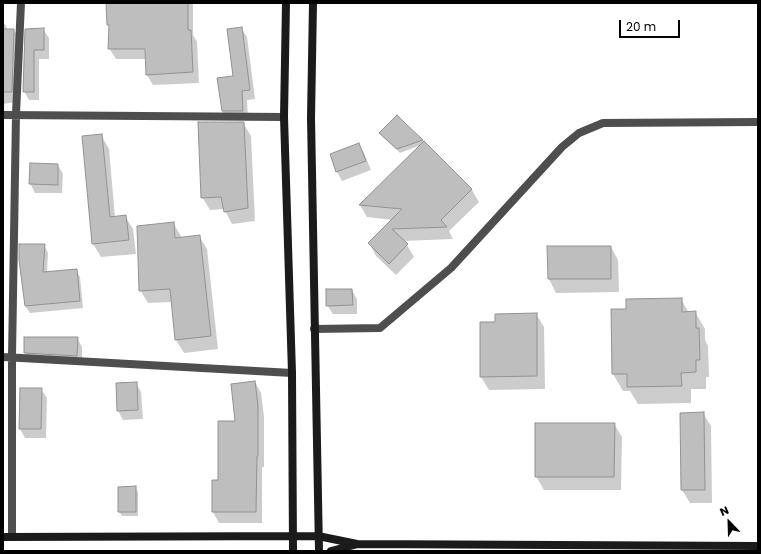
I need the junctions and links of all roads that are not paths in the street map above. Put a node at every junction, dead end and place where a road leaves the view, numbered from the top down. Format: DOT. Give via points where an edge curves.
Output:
graph roads {
  1 [pos="21,3"];
  2 [pos="286,3"];
  3 [pos="313,3"];
  4 [pos="16,114"];
  5 [pos="3,115"];
  6 [pos="284,117"];
  7 [pos="758,122"];
  8 [pos="314,329"];
  9 [pos="12,356"];
  10 [pos="3,357"];
  11 [pos="292,374"];
  12 [pos="293,536"];
  13 [pos="318,536"];
  14 [pos="3,537"];
  15 [pos="12,537"];
  16 [pos="357,544"];
  17 [pos="758,546"];
  18 [pos="486,548"];
  19 [pos="686,548"];
  20 [pos="293,551"];
  21 [pos="319,551"];
  22 [pos="331,551"];
  1 -- 4 [label="street"];
  2 -- 6 [label="main road"];
  3 -- 8 [label="main road" via="311,118"];
  4 -- 5 [label="street"];
  4 -- 6 [label="street"];
  4 -- 9 [label="street"];
  6 -- 11 [label="main road"];
  7 -- 8 [label="street" via="603,123 579,133 562,147 451,268 380,328"];
  8 -- 13 [label="main road"];
  9 -- 10 [label="street"];
  9 -- 11 [label="street"];
  9 -- 15 [label="street"];
  11 -- 12 [label="main road"];
  12 -- 13 [label="main road"];
  12 -- 15 [label="main road"];
  12 -- 20 [label="main road"];
  13 -- 16 [label="main road"];
  13 -- 21 [label="main road"];
  14 -- 15 [label="main road"];
  16 -- 18 [label="main road"];
  16 -- 22 [label="main road"];
  17 -- 19 [label="main road"];
  18 -- 19 [label="main road"];
}
